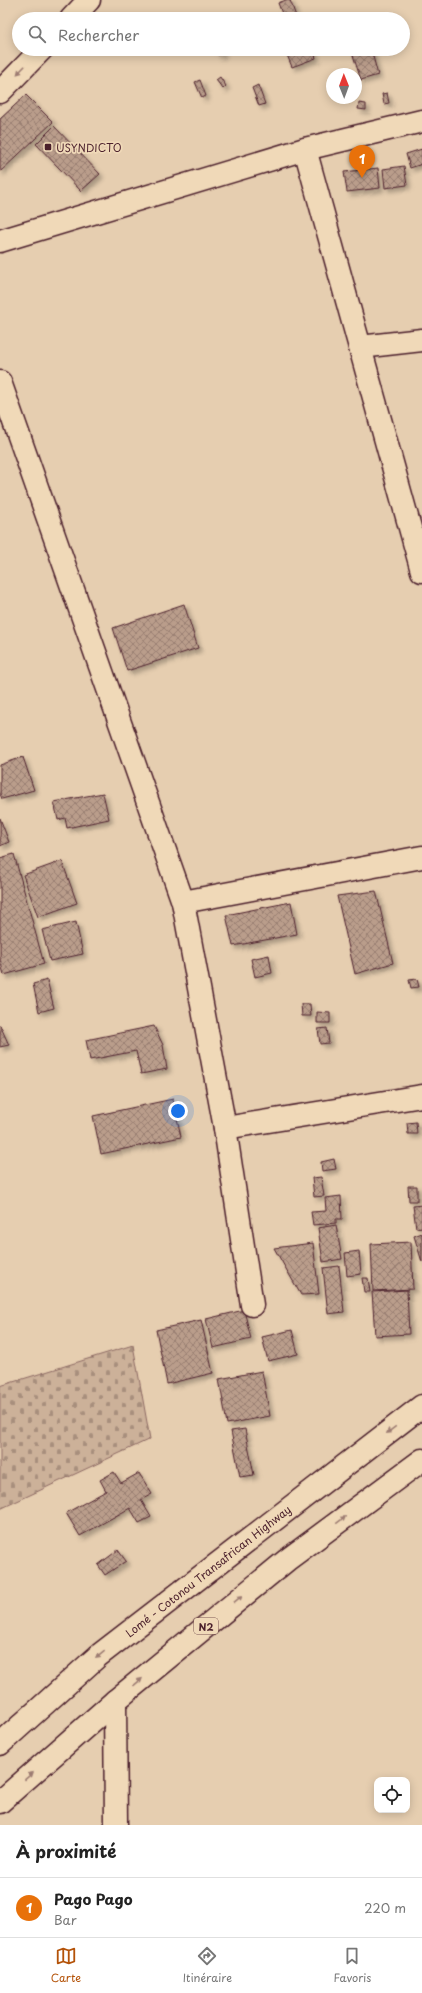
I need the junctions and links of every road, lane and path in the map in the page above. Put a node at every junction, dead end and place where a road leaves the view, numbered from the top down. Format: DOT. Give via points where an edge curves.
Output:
graph roads {
  1 [pos="90,0"];
  2 [pos="78,12"];
  3 [pos="35,56"];
  4 [pos="0,92"];
  5 [pos="422,121"];
  6 [pos="305,149"];
  7 [pos="0,241"];
  8 [pos="422,340"];
  9 [pos="360,347"];
  10 [pos="0,382"];
  11 [pos="422,571"];
  12 [pos="422,857"];
  13 [pos="183,902"];
  14 [pos="422,1096"];
  15 [pos="225,1128"];
  16 [pos="252,1305"];
  17 [pos="422,1406"];
  18 [pos="422,1460"];
  19 [pos="115,1701"];
  20 [pos="0,1744"];
  21 [pos="0,1802"];
  22 [pos="116,1825"];
  1 -- 2 [label="main road"];
  3 -- 4 [label="main road, one-way"];
  5 -- 6 [label="main road"];
  6 -- 7 [label="main road"];
  6 -- 9 [label="main road"];
  8 -- 9 [label="main road"];
  9 -- 11 [label="main road"];
  10 -- 13 [label="main road"];
  12 -- 13 [label="main road"];
  13 -- 15 [label="main road"];
  14 -- 15 [label="main road"];
  15 -- 16 [label="main road"];
  17 -- 20 [label="main road, Lomé - Cotonou Transafrican Highway, one-way" via="98,1656"];
  19 -- 18 [label="main road, N2, one-way" via="287,1560"];
  21 -- 19 [label="main road, N2, one-way"];
  19 -- 22 [label="main road"];
}
